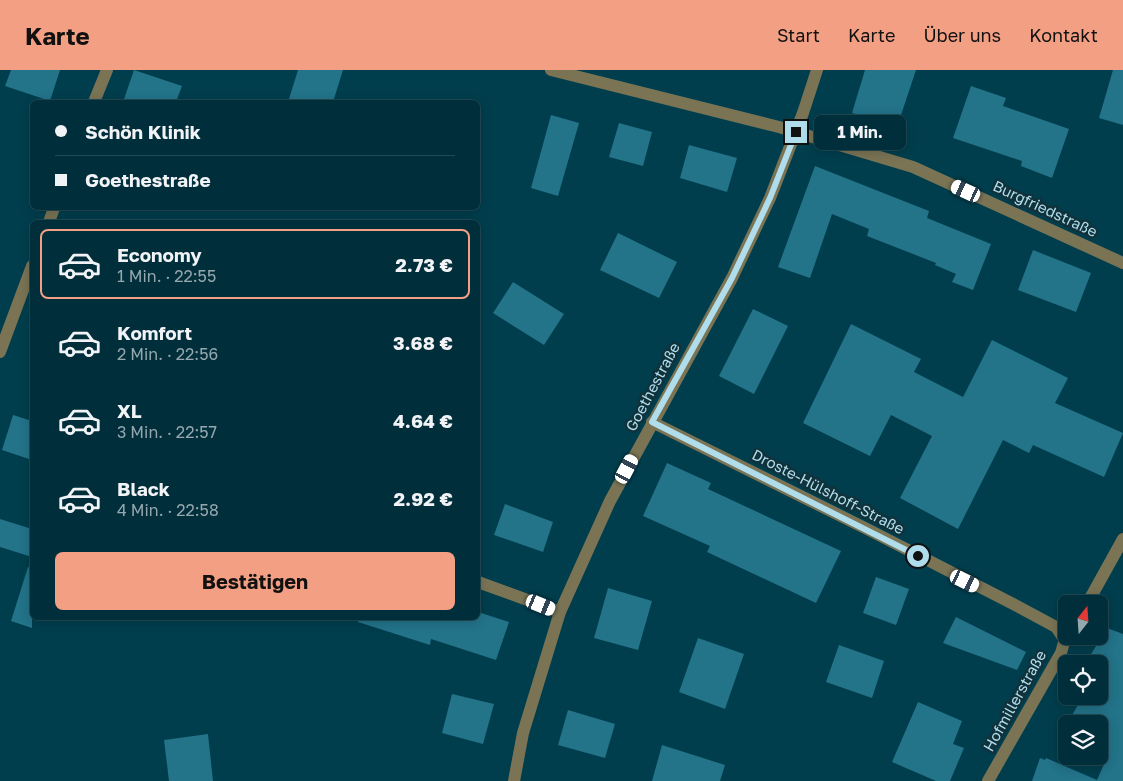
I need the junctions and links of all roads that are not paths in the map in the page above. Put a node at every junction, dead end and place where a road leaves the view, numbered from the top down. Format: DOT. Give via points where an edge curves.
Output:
graph roads {
  1 [pos="106,70"];
  2 [pos="551,70"];
  3 [pos="817,70"];
  4 [pos="95,100"];
  5 [pos="796,132"];
  6 [pos="1123,263"];
  7 [pos="30,271"];
  8 [pos="0,352"];
  9 [pos="652,422"];
  10 [pos="1123,539"];
  11 [pos="480,583"];
  12 [pos="1092,595"];
  13 [pos="560,612"];
  14 [pos="1058,629"];
  15 [pos="1063,645"];
  16 [pos="514,781"];
  17 [pos="988,781"];
  1 -- 4 [label="street"];
  2 -- 5 [label="street, Burgfriedstraße"];
  3 -- 5 [label="street, Goethestraße"];
  5 -- 6 [label="street, Burgfriedstraße" via="913,167"];
  5 -- 9 [label="street, Goethestraße" via="770,198 732,278"];
  7 -- 8 [label="street"];
  9 -- 13 [label="street, Goethestraße" via="610,501"];
  9 -- 14 [label="street, Droste-Hülshoff-Straße" via="862,526"];
  10 -- 12 [label="street"];
  11 -- 13 [label="street"];
  13 -- 16 [label="street, Goethestraße" via="523,733"];
  15 -- 17 [label="street, Hofmillerstraße"];
}
